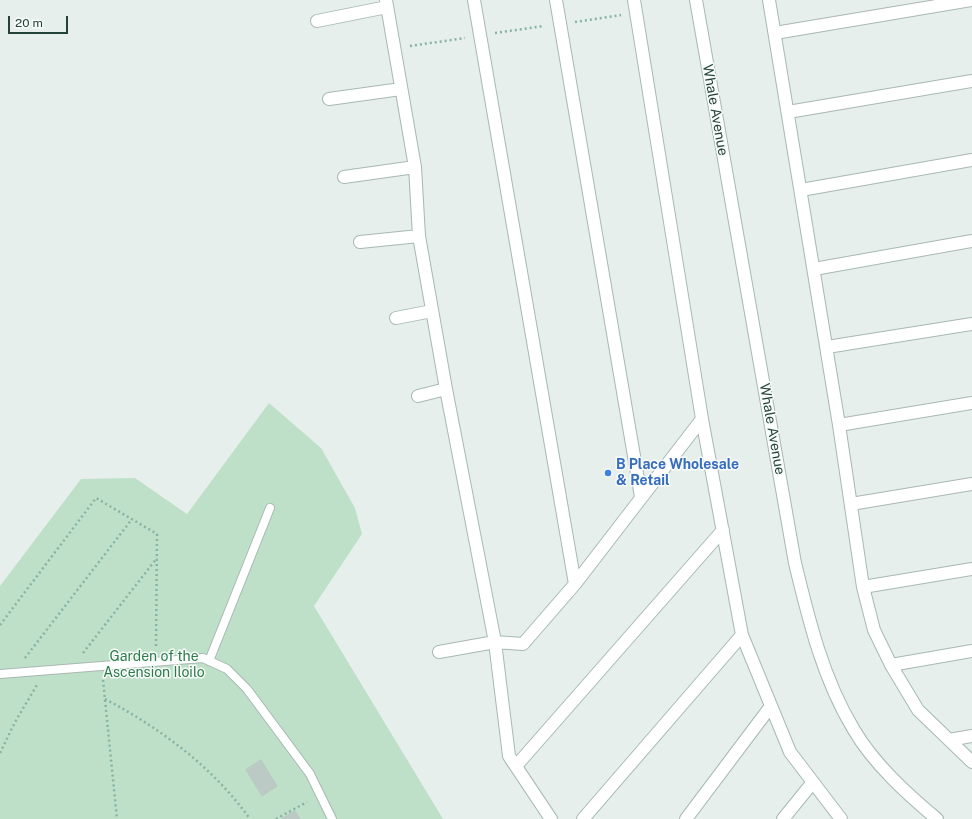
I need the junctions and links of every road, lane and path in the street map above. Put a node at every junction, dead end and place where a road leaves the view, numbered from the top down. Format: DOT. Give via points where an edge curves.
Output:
graph roads {
  1 [pos="474,0"];
  2 [pos="556,0"];
  3 [pos="634,0"];
  4 [pos="696,0"];
  5 [pos="769,0"];
  6 [pos="972,0"];
  7 [pos="386,4"];
  8 [pos="636,13"];
  9 [pos="317,21"];
  10 [pos="560,24"];
  11 [pos="775,34"];
  12 [pos="480,35"];
  13 [pos="394,49"];
  14 [pos="972,81"];
  15 [pos="401,89"];
  16 [pos="329,99"];
  17 [pos="788,112"];
  18 [pos="972,160"];
  19 [pos="415,167"];
  20 [pos="344,177"];
  21 [pos="801,190"];
  22 [pos="419,236"];
  23 [pos="972,241"];
  24 [pos="360,242"];
  25 [pos="814,269"];
  26 [pos="432,311"];
  27 [pos="396,318"];
  28 [pos="972,324"];
  29 [pos="827,347"];
  30 [pos="446,389"];
  31 [pos="418,396"];
  32 [pos="972,403"];
  33 [pos="702,419"];
  34 [pos="840,425"];
  35 [pos="972,484"];
  36 [pos="641,497"];
  37 [pos="851,504"];
  38 [pos="270,508"];
  39 [pos="132,519"];
  40 [pos="723,530"];
  41 [pos="157,558"];
  42 [pos="972,569"];
  43 [pos="575,584"];
  44 [pos="863,587"];
  45 [pos="0,625"];
  46 [pos="742,635"];
  47 [pos="495,642"];
  48 [pos="972,651"];
  49 [pos="439,652"];
  50 [pos="156,661"];
  51 [pos="209,661"];
  52 [pos="890,665"];
  53 [pos="102,666"];
  54 [pos="71,668"];
  55 [pos="46,670"];
  56 [pos="14,673"];
  57 [pos="0,674"];
  58 [pos="105,699"];
  59 [pos="771,706"];
  60 [pos="972,736"];
  61 [pos="949,740"];
  62 [pos="0,753"];
  63 [pos="972,762"];
  64 [pos="516,766"];
  65 [pos="814,782"];
  66 [pos="320,794"];
  67 [pos="117,819"];
  68 [pos="250,819"];
  69 [pos="276,819"];
  70 [pos="332,819"];
  71 [pos="551,819"];
  72 [pos="583,819"];
  73 [pos="686,819"];
  74 [pos="783,819"];
  75 [pos="841,819"];
  76 [pos="937,819"];
  1 -- 12 [label="street"];
  2 -- 10 [label="street"];
  3 -- 8 [label="street"];
  4 -- 76 [label="street, Whale Avenue" via="795,563 809,622 828,678 854,731 878,761"];
  5 -- 11 [label="street"];
  6 -- 11 [label="street"];
  7 -- 9 [label="street"];
  7 -- 13 [label="street"];
  8 -- 10 [label="path"];
  8 -- 33 [label="street"];
  10 -- 12 [label="path"];
  10 -- 36 [label="street"];
  11 -- 17 [label="street"];
  12 -- 13 [label="path"];
  12 -- 43 [label="street"];
  13 -- 15 [label="street"];
  14 -- 17 [label="street"];
  15 -- 16 [label="street"];
  15 -- 19 [label="street"];
  17 -- 21 [label="street"];
  18 -- 21 [label="street"];
  19 -- 20 [label="street"];
  19 -- 22 [label="street"];
  21 -- 25 [label="street"];
  22 -- 24 [label="street"];
  22 -- 26 [label="street"];
  23 -- 25 [label="street"];
  25 -- 29 [label="street"];
  26 -- 27 [label="street"];
  26 -- 30 [label="street"];
  28 -- 29 [label="street"];
  29 -- 34 [label="street"];
  30 -- 31 [label="street"];
  30 -- 47 [label="street"];
  32 -- 34 [label="street"];
  33 -- 36 [label="street"];
  33 -- 40 [label="street"];
  34 -- 37 [label="street"];
  35 -- 37 [label="street"];
  36 -- 43 [label="street"];
  37 -- 44 [label="street"];
  38 -- 51 [label="lane"];
  39 -- 41 [label="path" via="157,534"];
  39 -- 45 [label="path" via="96,498"];
  39 -- 56 [label="path"];
  40 -- 46 [label="street"];
  40 -- 64 [label="street"];
  41 -- 50 [label="path"];
  41 -- 54 [label="path"];
  42 -- 44 [label="street"];
  43 -- 47 [label="street" via="523,644"];
  44 -- 52 [label="street" via="874,630"];
  46 -- 59 [label="street"];
  46 -- 72 [label="street"];
  47 -- 49 [label="street"];
  47 -- 64 [label="street" via="509,756"];
  48 -- 52 [label="street"];
  50 -- 51 [label="lane" via="203,658"];
  50 -- 53 [label="lane"];
  51 -- 66 [label="lane" via="227,669 247,689 310,774"];
  52 -- 61 [label="street" via="918,710"];
  53 -- 54 [label="lane"];
  53 -- 58 [label="path"];
  54 -- 55 [label="lane"];
  55 -- 56 [label="lane"];
  55 -- 62 [label="path"];
  56 -- 57 [label="lane"];
  58 -- 67 [label="path"];
  58 -- 68 [label="path" via="171,739 212,775"];
  59 -- 65 [label="street" via="790,752"];
  59 -- 73 [label="street"];
  60 -- 61 [label="street"];
  61 -- 63 [label="street"];
  64 -- 71 [label="street"];
  65 -- 74 [label="street"];
  65 -- 75 [label="street"];
  66 -- 69 [label="path"];
  66 -- 70 [label="lane"];
}
